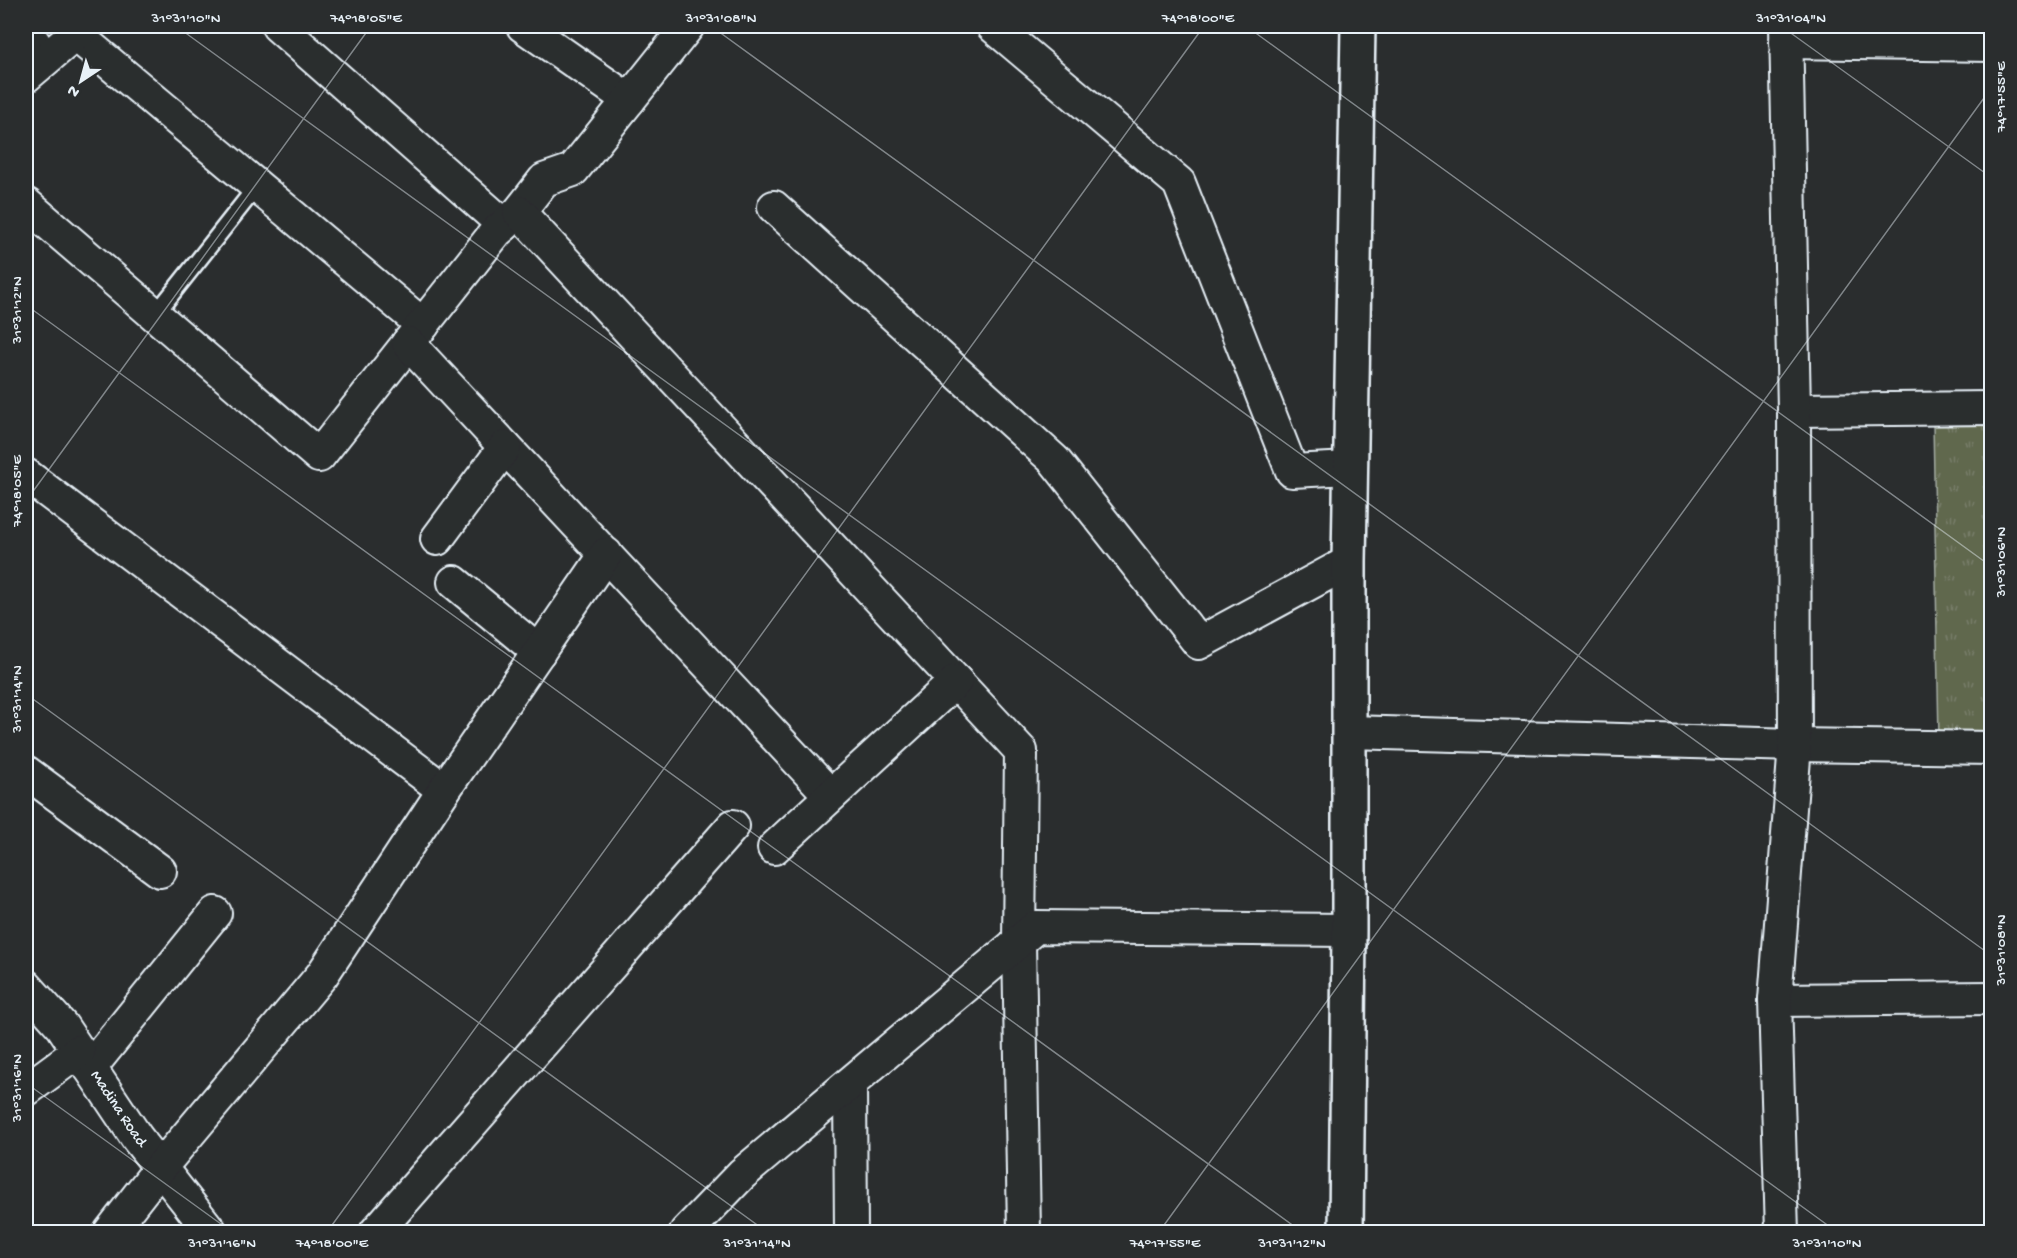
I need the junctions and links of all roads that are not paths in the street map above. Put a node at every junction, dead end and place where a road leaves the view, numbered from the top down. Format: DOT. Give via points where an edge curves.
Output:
graph roads {
  1 [pos="278,26"];
  2 [pos="523,26"];
  3 [pos="688,26"];
  4 [pos="993,26"];
  5 [pos="1358,26"];
  6 [pos="80,30"];
  7 [pos="26,31"];
  8 [pos="1786,34"];
  9 [pos="1992,45"];
  10 [pos="35,67"];
  11 [pos="628,100"];
  12 [pos="257,186"];
  13 [pos="26,204"];
  14 [pos="774,207"];
  15 [pos="512,219"];
  16 [pos="155,315"];
  17 [pos="416,334"];
  18 [pos="1992,408"];
  19 [pos="1794,410"];
  20 [pos="505,447"];
  21 [pos="1350,468"];
  22 [pos="26,475"];
  23 [pos="437,539"];
  24 [pos="606,554"];
  25 [pos="1349,562"];
  26 [pos="454,582"];
  27 [pos="539,652"];
  28 [pos="956,681"];
  29 [pos="1349,732"];
  30 [pos="1795,745"];
  31 [pos="1992,748"];
  32 [pos="26,772"];
  33 [pos="444,790"];
  34 [pos="830,795"];
  35 [pos="733,826"];
  36 [pos="774,848"];
  37 [pos="160,872"];
  38 [pos="214,913"];
  39 [pos="1349,930"];
  40 [pos="1019,942"];
  41 [pos="26,986"];
  42 [pos="1992,998"];
  43 [pos="1775,1000"];
  44 [pos="85,1060"];
  45 [pos="850,1084"];
  46 [pos="26,1090"];
  47 [pos="160,1168"];
  48 [pos="110,1233"];
  49 [pos="211,1233"];
  50 [pos="376,1233"];
  51 [pos="686,1233"];
  52 [pos="851,1233"];
  53 [pos="1024,1233"];
  54 [pos="1346,1233"];
  55 [pos="1782,1233"];
  1 -- 15 [label="street"];
  2 -- 11 [label="street"];
  3 -- 11 [label="street"];
  4 -- 21 [label="street" via="1179,183 1292,471"];
  5 -- 21 [label="street"];
  6 -- 10 [label="street"];
  6 -- 12 [label="street"];
  7 -- 10 [label="street"];
  8 -- 9 [label="street"];
  8 -- 19 [label="street"];
  11 -- 15 [label="street" via="573,170 544,180"];
  12 -- 16 [label="lane"];
  12 -- 17 [label="street"];
  13 -- 16 [label="street"];
  14 -- 25 [label="street" via="1054,460 1199,642"];
  15 -- 17 [label="street" via="496,232"];
  15 -- 28 [label="street"];
  16 -- 17 [label="street" via="319,456"];
  17 -- 20 [label="street"];
  18 -- 19 [label="street"];
  19 -- 30 [label="street"];
  20 -- 23 [label="street"];
  20 -- 24 [label="street"];
  21 -- 25 [label="street"];
  22 -- 33 [label="street"];
  24 -- 27 [label="street"];
  24 -- 34 [label="street"];
  25 -- 29 [label="street"];
  26 -- 27 [label="street"];
  27 -- 33 [label="street"];
  28 -- 34 [label="street"];
  28 -- 40 [label="street" via="1021,751"];
  29 -- 30 [label="street"];
  29 -- 39 [label="street"];
  30 -- 31 [label="street"];
  30 -- 43 [label="street"];
  32 -- 37 [label="street"];
  33 -- 47 [label="street" via="322,975"];
  34 -- 36 [label="street"];
  35 -- 50 [label="street"];
  38 -- 44 [label="street"];
  39 -- 40 [label="street" via="1036,927"];
  39 -- 54 [label="street"];
  40 -- 45 [label="street"];
  40 -- 53 [label="street"];
  41 -- 44 [label="street, Madina Road" via="62,1026"];
  42 -- 43 [label="street"];
  43 -- 55 [label="street"];
  44 -- 46 [label="street"];
  44 -- 47 [label="street, Madina Road"];
  45 -- 51 [label="street" via="742,1174"];
  45 -- 52 [label="street"];
  47 -- 48 [label="street"];
  47 -- 49 [label="street, Madina Road"];
}
